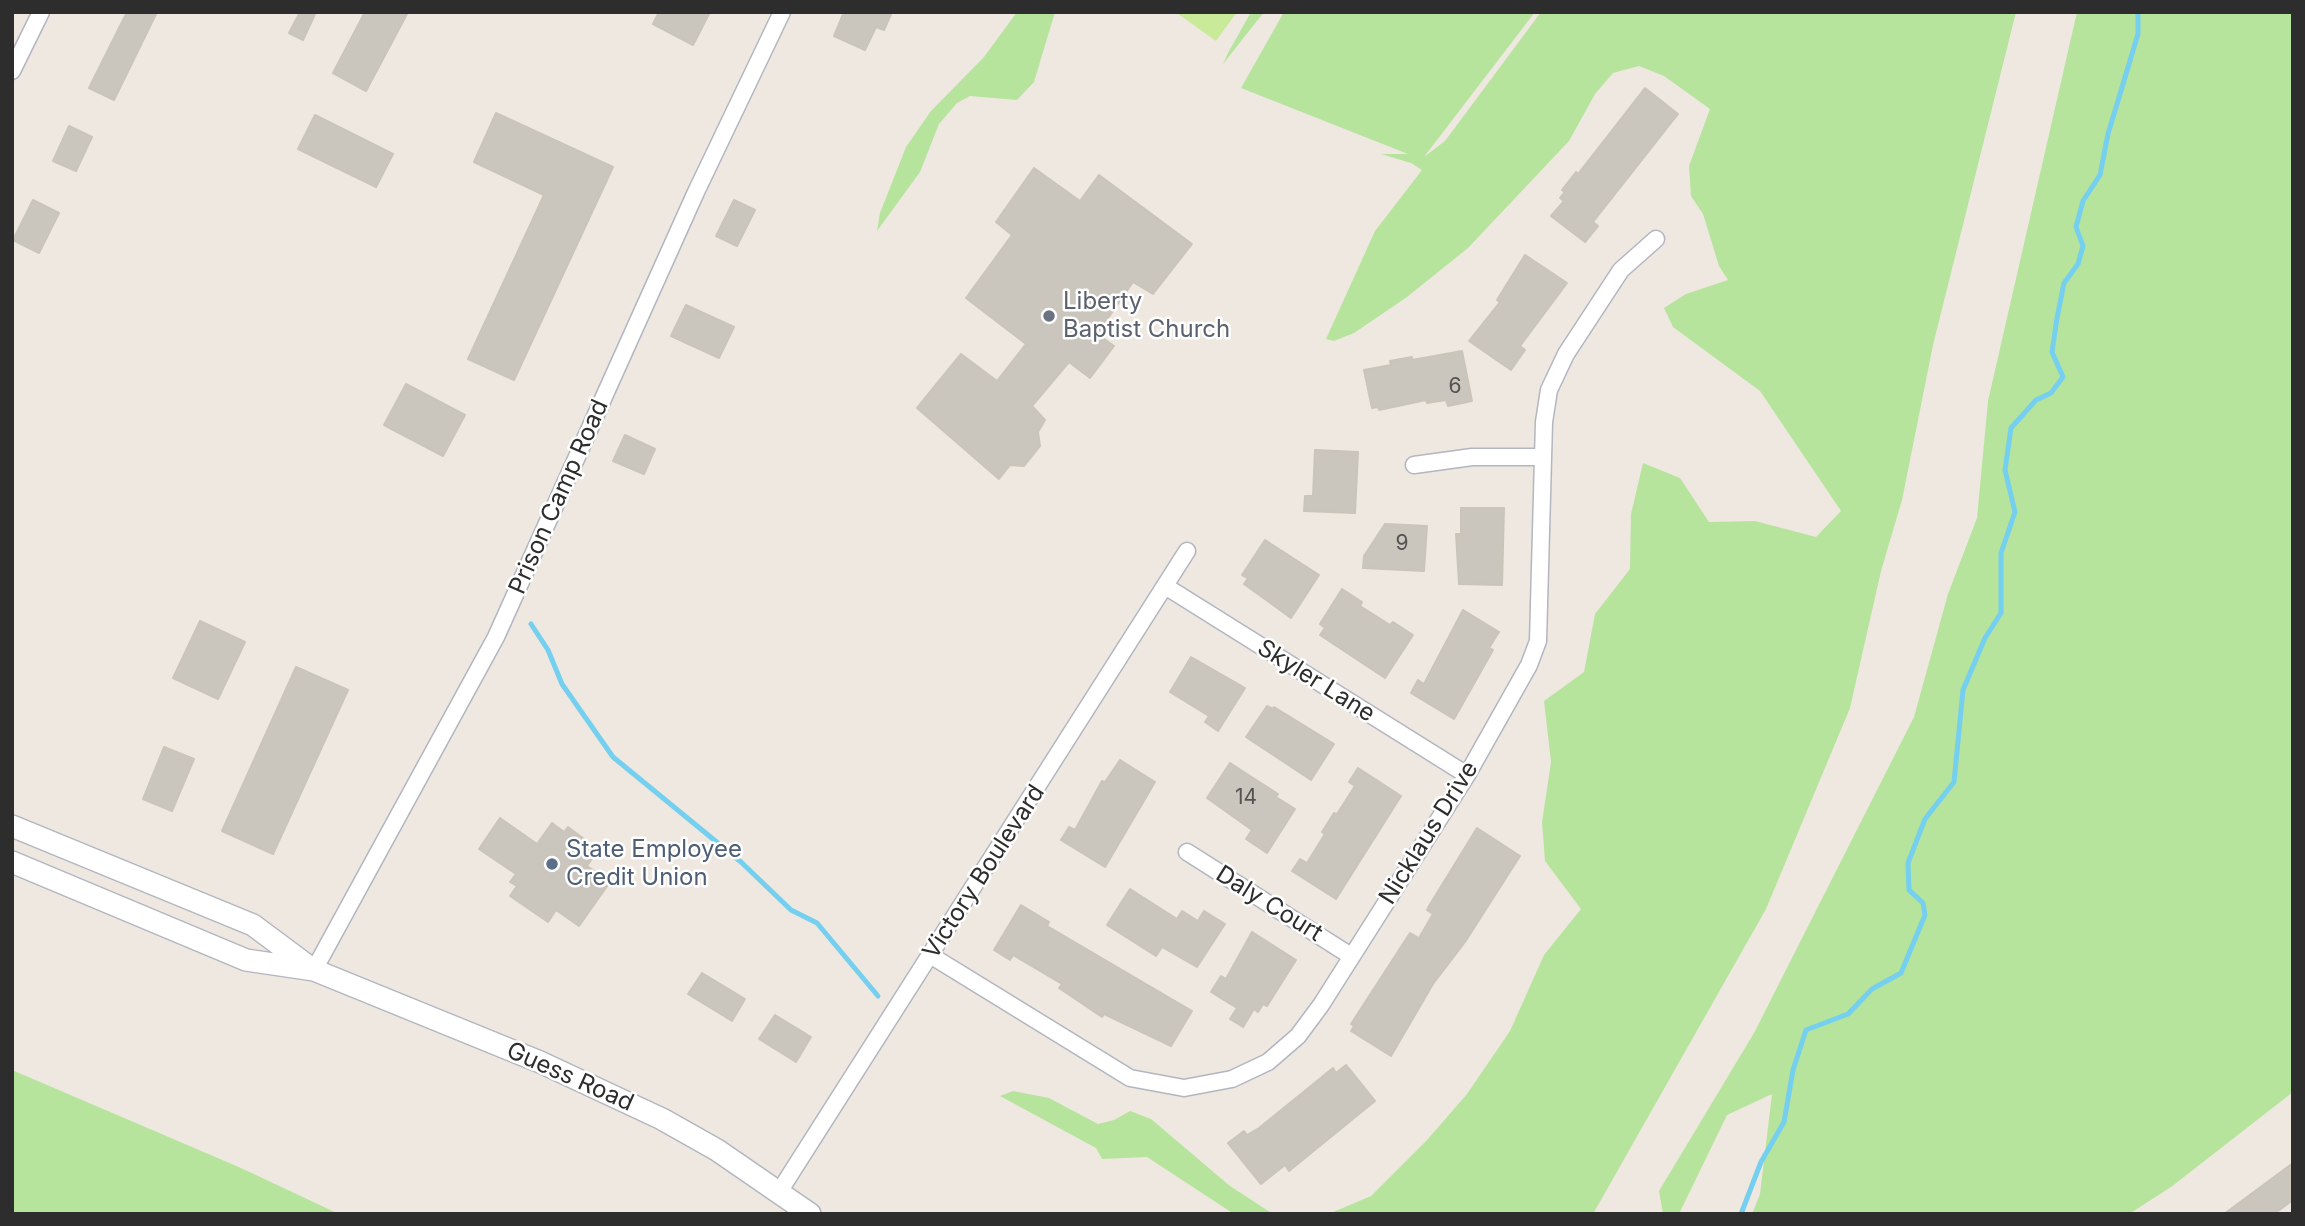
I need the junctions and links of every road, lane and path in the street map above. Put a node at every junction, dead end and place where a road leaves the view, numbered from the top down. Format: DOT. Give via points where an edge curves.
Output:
graph roads {
  1 [pos="782,12"];
  2 [pos="36,14"];
  3 [pos="12,71"];
  4 [pos="1656,239"];
  5 [pos="1543,457"];
  6 [pos="1414,465"];
  7 [pos="1187,551"];
  8 [pos="1165,586"];
  9 [pos="1467,775"];
  10 [pos="12,826"];
  11 [pos="1187,852"];
  12 [pos="12,862"];
  13 [pos="930,955"];
  14 [pos="1352,956"];
  15 [pos="314,970"];
  16 [pos="779,1192"];
  17 [pos="810,1214"];
  1 -- 15 [label="street, Prison Camp Road" via="496,637"];
  2 -- 3 [label="street"];
  4 -- 5 [label="street, Nicklaus Drive" via="1621,270 1566,354 1549,390"];
  5 -- 6 [label="street" via="1472,457"];
  5 -- 9 [label="street, Nicklaus Drive" via="1538,641"];
  7 -- 8 [label="street, Victory Boulevard"];
  8 -- 9 [label="street, Skyler Lane"];
  8 -- 13 [label="street, Victory Boulevard"];
  9 -- 14 [label="street, Nicklaus Drive"];
  10 -- 15 [label="main road, Guess Road" via="253,925"];
  11 -- 14 [label="street, Daly Court"];
  12 -- 15 [label="main road, Guess Road" via="246,960"];
  13 -- 14 [label="street, Nicklaus Drive" via="1130,1078 1184,1088 1232,1079 1268,1062 1298,1036"];
  13 -- 16 [label="street, Victory Boulevard"];
  15 -- 16 [label="main road, Guess Road" via="540,1062 651,1114 718,1150"];
  16 -- 17 [label="main road, Guess Road"];
}
